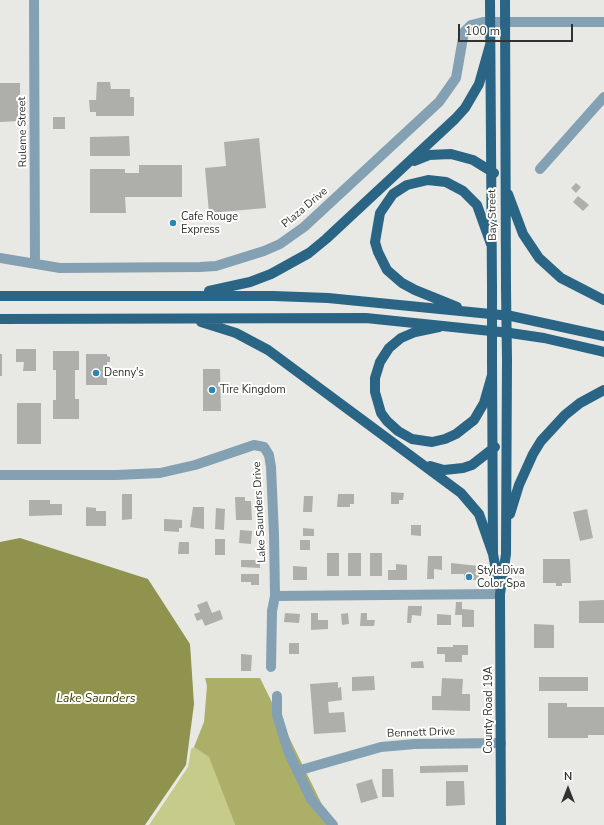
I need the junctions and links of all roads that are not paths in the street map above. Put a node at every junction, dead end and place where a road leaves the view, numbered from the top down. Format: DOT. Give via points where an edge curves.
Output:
graph roads {
  1 [pos="34,0"];
  2 [pos="490,0"];
  3 [pos="505,0"];
  4 [pos="504,21"];
  5 [pos="490,22"];
  6 [pos="604,22"];
  7 [pos="490,45"];
  8 [pos="604,97"];
  9 [pos="407,165"];
  10 [pos="540,169"];
  11 [pos="491,171"];
  12 [pos="505,182"];
  13 [pos="491,244"];
  14 [pos="0,258"];
  15 [pos="35,264"];
  16 [pos="0,296"];
  17 [pos="18,296"];
  18 [pos="187,296"];
  19 [pos="0,300"];
  20 [pos="604,300"];
  21 [pos="468,311"];
  22 [pos="187,318"];
  23 [pos="0,319"];
  24 [pos="449,325"];
  25 [pos="604,336"];
  26 [pos="604,352"];
  27 [pos="492,375"];
  28 [pos="604,390"];
  29 [pos="507,429"];
  30 [pos="492,450"];
  31 [pos="419,462"];
  32 [pos="0,475"];
  33 [pos="507,529"];
  34 [pos="493,554"];
  35 [pos="500,594"];
  36 [pos="275,596"];
  37 [pos="271,667"];
  38 [pos="277,696"];
  39 [pos="501,744"];
  40 [pos="297,771"];
  41 [pos="333,825"];
  42 [pos="501,825"];
  1 -- 15 [label="street, Ruleme Street"];
  2 -- 5 [label="main road, Bay Street"];
  3 -- 4 [label="main road, Bay Street"];
  4 -- 5 [label="street, Plaza Drive"];
  4 -- 6 [label="street, Plaza Drive"];
  4 -- 12 [label="main road, Bay Street"];
  5 -- 7 [label="main road, Bay Street"];
  5 -- 15 [label="street, Plaza Drive" via="471,25 464,32 456,78 439,102 304,227 280,244 247,257 207,267 60,268"];
  7 -- 9 [label="main road" via="479,84 465,108"];
  7 -- 11 [label="main road, Bay Street"];
  8 -- 10 [label="street"];
  9 -- 11 [label="main road" via="429,155 451,154 469,159"];
  9 -- 18 [label="main road" via="326,239 292,264 250,282"];
  11 -- 12 [label="main road"];
  11 -- 13 [label="main road, Bay Street"];
  12 -- 20 [label="main road" via="523,234 539,258 561,278"];
  12 -- 29 [label="main road, Bay Street, bridge"];
  13 -- 21 [label="main road" via="477,205 463,191 446,182 418,181 400,189 385,204 378,219 375,242 392,276 416,290"];
  13 -- 27 [label="main road, Bay Street, bridge"];
  14 -- 15 [label="street, Plaza Drive"];
  16 -- 17 [label="main road"];
  17 -- 18 [label="main road"];
  17 -- 19 [label="main road"];
  18 -- 21 [label="main road" via="328,298"];
  21 -- 25 [label="main road" via="546,322"];
  22 -- 23 [label="main road"];
  22 -- 24 [label="main road" via="366,318"];
  22 -- 31 [label="main road" via="236,333 268,350"];
  24 -- 26 [label="main road" via="544,338"];
  24 -- 27 [label="main road" via="415,332 401,338 383,356 374,386 379,406 387,421 412,439 432,442 446,439 474,420 484,403"];
  27 -- 30 [label="main road, Bay Street"];
  28 -- 33 [label="main road" via="580,403 565,415 541,441 519,485"];
  29 -- 30 [label="main road" via="499,444"];
  29 -- 33 [label="main road, Bay Street"];
  30 -- 31 [label="main road" via="472,465 454,470 435,468"];
  30 -- 34 [label="main road, Bay Street"];
  31 -- 34 [label="main road" via="468,501 479,514"];
  32 -- 36 [label="street, Lake Saunders Drive" via="160,473 260,445 267,450 271,466"];
  33 -- 35 [label="main road"];
  34 -- 35 [label="main road"];
  35 -- 36 [label="street"];
  35 -- 39 [label="main road, County Road 19A"];
  36 -- 37 [label="street" via="272,611"];
  38 -- 40 [label="street" via="277,715 288,752"];
  39 -- 40 [label="street, Bennett Drive" via="391,745"];
  39 -- 42 [label="main road, County Road 19A"];
  40 -- 41 [label="street" via="311,799"];
}
